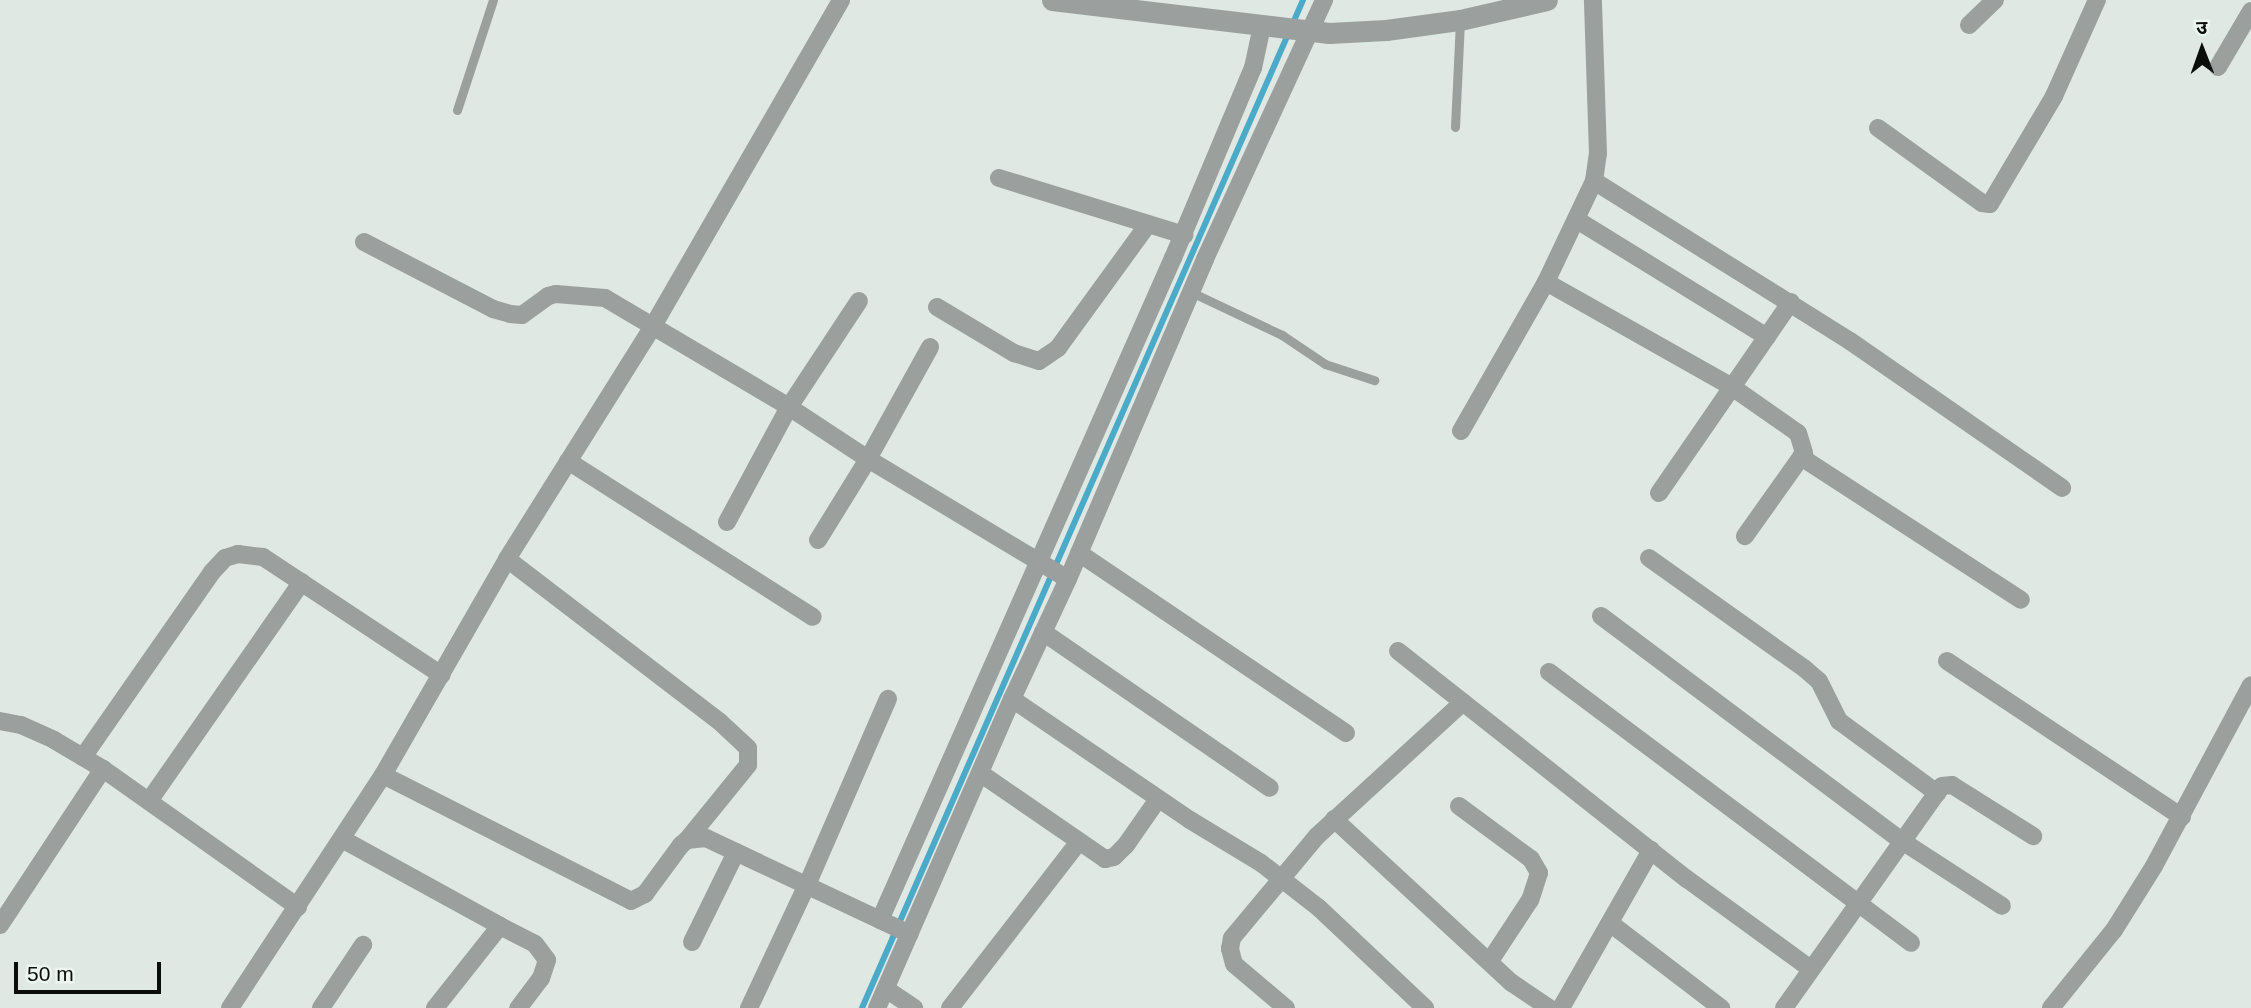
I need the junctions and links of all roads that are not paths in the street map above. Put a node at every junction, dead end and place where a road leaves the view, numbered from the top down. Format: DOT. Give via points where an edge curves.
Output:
graph roads {
  1 [pos="493,0"];
  2 [pos="841,0"];
  3 [pos="1052,0"];
  4 [pos="1324,0"];
  5 [pos="1547,0"];
  6 [pos="1593,0"];
  7 [pos="1995,0"];
  8 [pos="2097,0"];
  9 [pos="1124,4"];
  10 [pos="2251,11"];
  11 [pos="1460,20"];
  12 [pos="1969,25"];
  13 [pos="1267,26"];
  14 [pos="1303,30"];
  15 [pos="2218,67"];
  16 [pos="457,110"];
  17 [pos="1455,127"];
  18 [pos="1878,128"];
  19 [pos="999,178"];
  20 [pos="1594,181"];
  21 [pos="1577,220"];
  22 [pos="1148,224"];
  23 [pos="1184,235"];
  24 [pos="365,242"];
  25 [pos="1546,282"];
  26 [pos="1191,292"];
  27 [pos="859,301"];
  28 [pos="1791,302"];
  29 [pos="937,307"];
  30 [pos="653,326"];
  31 [pos="1767,337"];
  32 [pos="930,347"];
  33 [pos="1374,380"];
  34 [pos="1732,387"];
  35 [pos="789,407"];
  36 [pos="1461,431"];
  37 [pos="1801,457"];
  38 [pos="868,459"];
  39 [pos="568,461"];
  40 [pos="2062,488"];
  41 [pos="1659,493"];
  42 [pos="727,522"];
  43 [pos="1745,536"];
  44 [pos="818,540"];
  45 [pos="1079,553"];
  46 [pos="1649,558"];
  47 [pos="507,559"];
  48 [pos="1054,570"];
  49 [pos="302,582"];
  50 [pos="2021,600"];
  51 [pos="1601,615"];
  52 [pos="813,617"];
  53 [pos="1043,632"];
  54 [pos="1398,652"];
  55 [pos="1947,661"];
  56 [pos="1549,672"];
  57 [pos="441,675"];
  58 [pos="2251,685"];
  59 [pos="888,699"];
  60 [pos="1012,699"];
  61 [pos="1463,702"];
  62 [pos="0,721"];
  63 [pos="1346,733"];
  64 [pos="83,757"];
  65 [pos="103,769"];
  66 [pos="980,773"];
  67 [pos="383,775"];
  68 [pos="1270,788"];
  69 [pos="1937,793"];
  70 [pos="1158,799"];
  71 [pos="149,801"];
  72 [pos="1459,806"];
  73 [pos="2182,817"];
  74 [pos="1334,819"];
  75 [pos="2033,836"];
  76 [pos="342,839"];
  77 [pos="687,840"];
  78 [pos="1902,841"];
  79 [pos="1078,843"];
  80 [pos="1651,850"];
  81 [pos="736,852"];
  82 [pos="1280,877"];
  83 [pos="807,885"];
  84 [pos="1857,905"];
  85 [pos="2002,906"];
  86 [pos="299,907"];
  87 [pos="1610,923"];
  88 [pos="0,925"];
  89 [pos="500,926"];
  90 [pos="895,927"];
  91 [pos="692,942"];
  92 [pos="1911,943"];
  93 [pos="363,945"];
  94 [pos="1490,961"];
  95 [pos="1811,969"];
  96 [pos="886,989"];
  97 [pos="230,1008"];
  98 [pos="321,1008"];
  99 [pos="435,1008"];
  100 [pos="518,1008"];
  101 [pos="749,1008"];
  102 [pos="877,1008"];
  103 [pos="914,1008"];
  104 [pos="950,1008"];
  105 [pos="1286,1008"];
  106 [pos="1425,1008"];
  107 [pos="1549,1008"];
  108 [pos="1560,1008"];
  109 [pos="1721,1008"];
  110 [pos="1784,1008"];
  111 [pos="2052,1008"];
  1 -- 16 [label="lane"];
  2 -- 30 [label="street"];
  3 -- 9 [label="street"];
  4 -- 14 [label="street"];
  5 -- 11 [label="street"];
  6 -- 20 [label="street" via="1598,154"];
  7 -- 12 [label="street"];
  8 -- 18 [label="street" via="2054,96 1990,204 1982,203"];
  9 -- 13 [label="street"];
  10 -- 15 [label="street"];
  11 -- 14 [label="street" via="1386,30"];
  11 -- 17 [label="lane"];
  13 -- 14 [label="street"];
  13 -- 23 [label="street"];
  14 -- 26 [label="street"];
  19 -- 22 [label="street"];
  20 -- 21 [label="street"];
  20 -- 28 [label="street"];
  21 -- 25 [label="street"];
  21 -- 31 [label="street"];
  22 -- 23 [label="street"];
  22 -- 29 [label="street" via="1058,348 1039,361 1014,353"];
  23 -- 48 [label="street"];
  24 -- 30 [label="street" via="510,314 522,315 548,296 572,293 604,298"];
  25 -- 34 [label="street"];
  25 -- 36 [label="street"];
  26 -- 33 [label="lane" via="1282,335 1325,364"];
  26 -- 45 [label="street"];
  27 -- 35 [label="street"];
  28 -- 31 [label="street"];
  28 -- 40 [label="street"];
  30 -- 35 [label="street"];
  30 -- 39 [label="street"];
  31 -- 34 [label="street"];
  32 -- 38 [label="street"];
  34 -- 37 [label="street" via="1790,425 1803,444"];
  34 -- 41 [label="street"];
  35 -- 38 [label="street"];
  35 -- 42 [label="street"];
  37 -- 43 [label="street"];
  37 -- 50 [label="street"];
  38 -- 44 [label="street"];
  38 -- 48 [label="street"];
  39 -- 47 [label="street"];
  39 -- 52 [label="street"];
  45 -- 48 [label="street"];
  45 -- 63 [label="street"];
  46 -- 69 [label="street" via="1819,681 1839,721"];
  47 -- 57 [label="street"];
  47 -- 77 [label="street" via="748,748 748,765"];
  48 -- 53 [label="street"];
  48 -- 90 [label="street"];
  49 -- 57 [label="street"];
  49 -- 64 [label="street" via="248,553 225,558"];
  49 -- 71 [label="street"];
  51 -- 78 [label="street"];
  53 -- 60 [label="street"];
  53 -- 68 [label="street"];
  54 -- 61 [label="street"];
  55 -- 73 [label="street"];
  56 -- 84 [label="street"];
  57 -- 67 [label="street"];
  58 -- 73 [label="street"];
  59 -- 83 [label="street"];
  60 -- 66 [label="street"];
  60 -- 70 [label="street"];
  61 -- 74 [label="street"];
  61 -- 80 [label="street"];
  62 -- 64 [label="street" via="43,735"];
  64 -- 65 [label="street"];
  65 -- 71 [label="street"];
  65 -- 88 [label="street"];
  66 -- 79 [label="street"];
  66 -- 90 [label="street"];
  67 -- 76 [label="street"];
  67 -- 77 [label="street" via="631,901 645,894"];
  69 -- 75 [label="street" via="1945,784 1952,785"];
  69 -- 78 [label="street"];
  70 -- 79 [label="street" via="1114,857 1105,859"];
  70 -- 82 [label="street"];
  71 -- 86 [label="street"];
  72 -- 94 [label="street" via="1531,859 1539,873 1530,900"];
  73 -- 111 [label="street" via="2114,930"];
  74 -- 82 [label="street"];
  74 -- 94 [label="street"];
  76 -- 86 [label="street"];
  76 -- 89 [label="street"];
  77 -- 81 [label="street" via="706,838"];
  78 -- 84 [label="street"];
  78 -- 85 [label="street"];
  79 -- 104 [label="street"];
  80 -- 87 [label="street"];
  80 -- 95 [label="street"];
  81 -- 83 [label="street"];
  81 -- 91 [label="street"];
  82 -- 105 [label="street" via="1232,938 1230,949 1234,964"];
  82 -- 106 [label="street"];
  83 -- 90 [label="street"];
  83 -- 101 [label="street"];
  84 -- 92 [label="street"];
  84 -- 95 [label="street"];
  86 -- 97 [label="street"];
  87 -- 108 [label="street"];
  87 -- 109 [label="street"];
  89 -- 99 [label="street"];
  89 -- 100 [label="street" via="535,944 547,960 541,978"];
  90 -- 96 [label="street"];
  93 -- 98 [label="street"];
  94 -- 107 [label="street"];
  95 -- 110 [label="street"];
  96 -- 102 [label="street"];
  96 -- 103 [label="street"];
}
